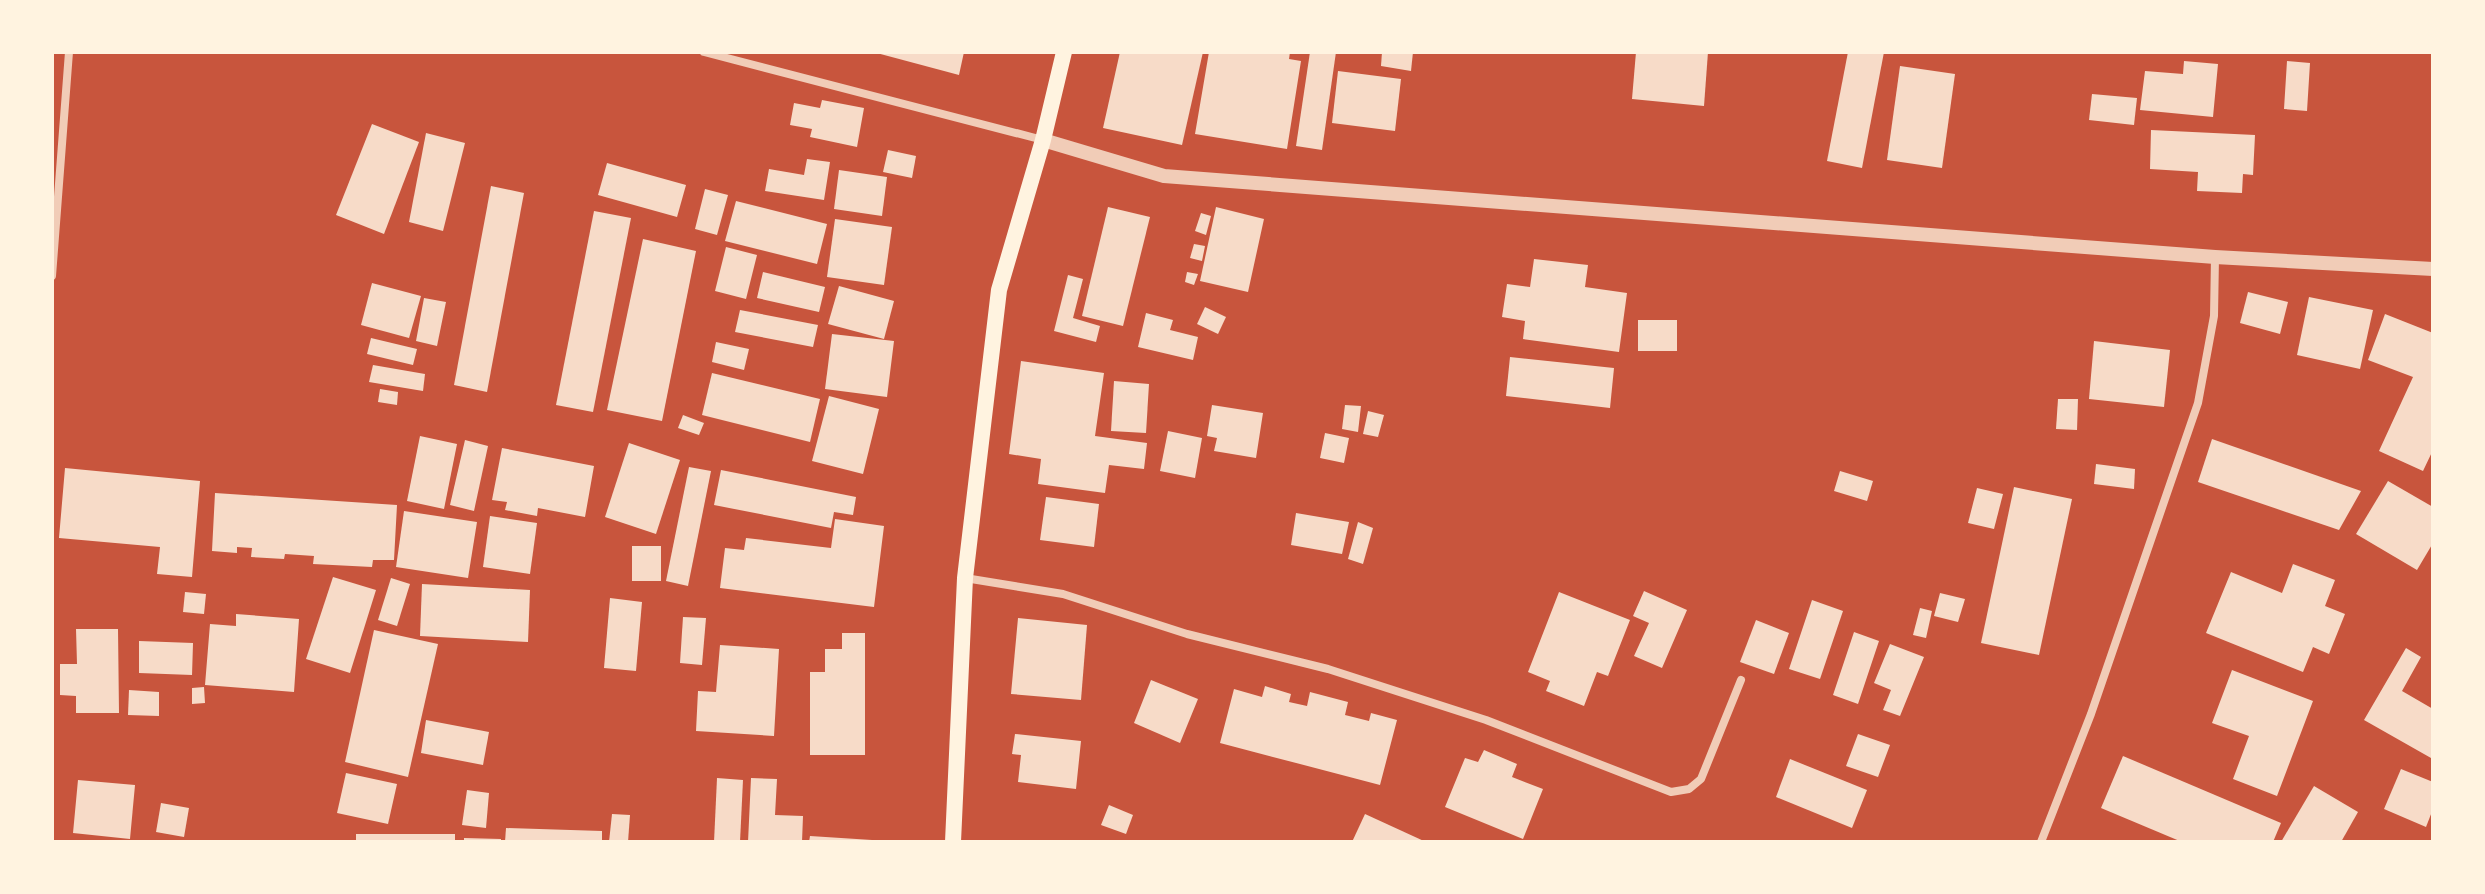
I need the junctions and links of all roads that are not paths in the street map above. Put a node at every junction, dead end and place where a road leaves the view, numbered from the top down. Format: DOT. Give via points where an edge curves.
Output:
graph roads {
  1 [pos="69,52"];
  2 [pos="704,52"];
  3 [pos="1064,52"];
  4 [pos="1043,140"];
  5 [pos="2215,257"];
  6 [pos="2433,269"];
  7 [pos="52,276"];
  8 [pos="965,578"];
  9 [pos="1741,680"];
  10 [pos="953,842"];
  11 [pos="2041,842"];
  1 -- 7 [label="street"];
  2 -- 4 [label="street"];
  3 -- 4 [label="main road"];
  4 -- 5 [label="street" via="1164,176"];
  4 -- 8 [label="main road" via="999,290"];
  5 -- 6 [label="street"];
  5 -- 11 [label="street" via="2214,316 2198,403"];
  8 -- 9 [label="street" via="1063,594 1187,634 1328,669 1501,725 1671,792 1689,789 1701,779"];
  8 -- 10 [label="main road"];
}
